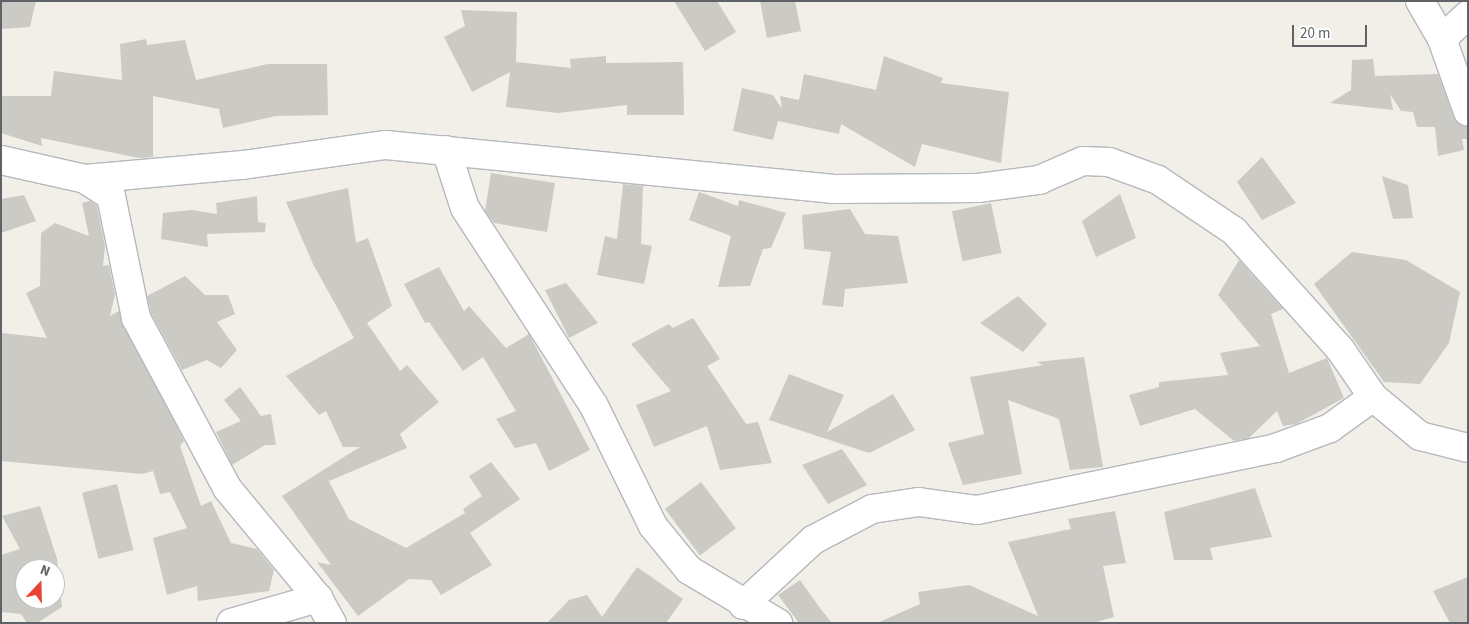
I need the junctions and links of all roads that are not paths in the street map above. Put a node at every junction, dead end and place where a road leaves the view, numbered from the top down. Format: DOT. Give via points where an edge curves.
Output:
graph roads {
  1 [pos="1420,1"];
  2 [pos="1468,15"];
  3 [pos="1442,39"];
  4 [pos="1468,112"];
  5 [pos="446,150"];
  6 [pos="1,160"];
  7 [pos="85,179"];
  8 [pos="1373,396"];
  9 [pos="1468,448"];
  10 [pos="318,598"];
  11 [pos="743,605"];
  12 [pos="231,623"];
  13 [pos="332,623"];
  14 [pos="778,623"];
  1 -- 3 [label="street"];
  2 -- 3 [label="street"];
  3 -- 4 [label="street"];
  5 -- 7 [label="street" via="386,145 243,165"];
  5 -- 8 [label="street" via="832,189 978,188 1039,180 1083,162 1109,162 1158,180 1234,232 1340,349"];
  5 -- 11 [label="street" via="465,208 593,404 654,526 689,570"];
  6 -- 7 [label="street"];
  7 -- 10 [label="street" via="111,196 136,318 227,488"];
  8 -- 9 [label="street" via="1420,436"];
  8 -- 11 [label="street" via="1330,428 1276,448 976,510 918,502 872,509 813,540"];
  10 -- 12 [label="street"];
  10 -- 13 [label="street"];
  11 -- 14 [label="street"];
}
